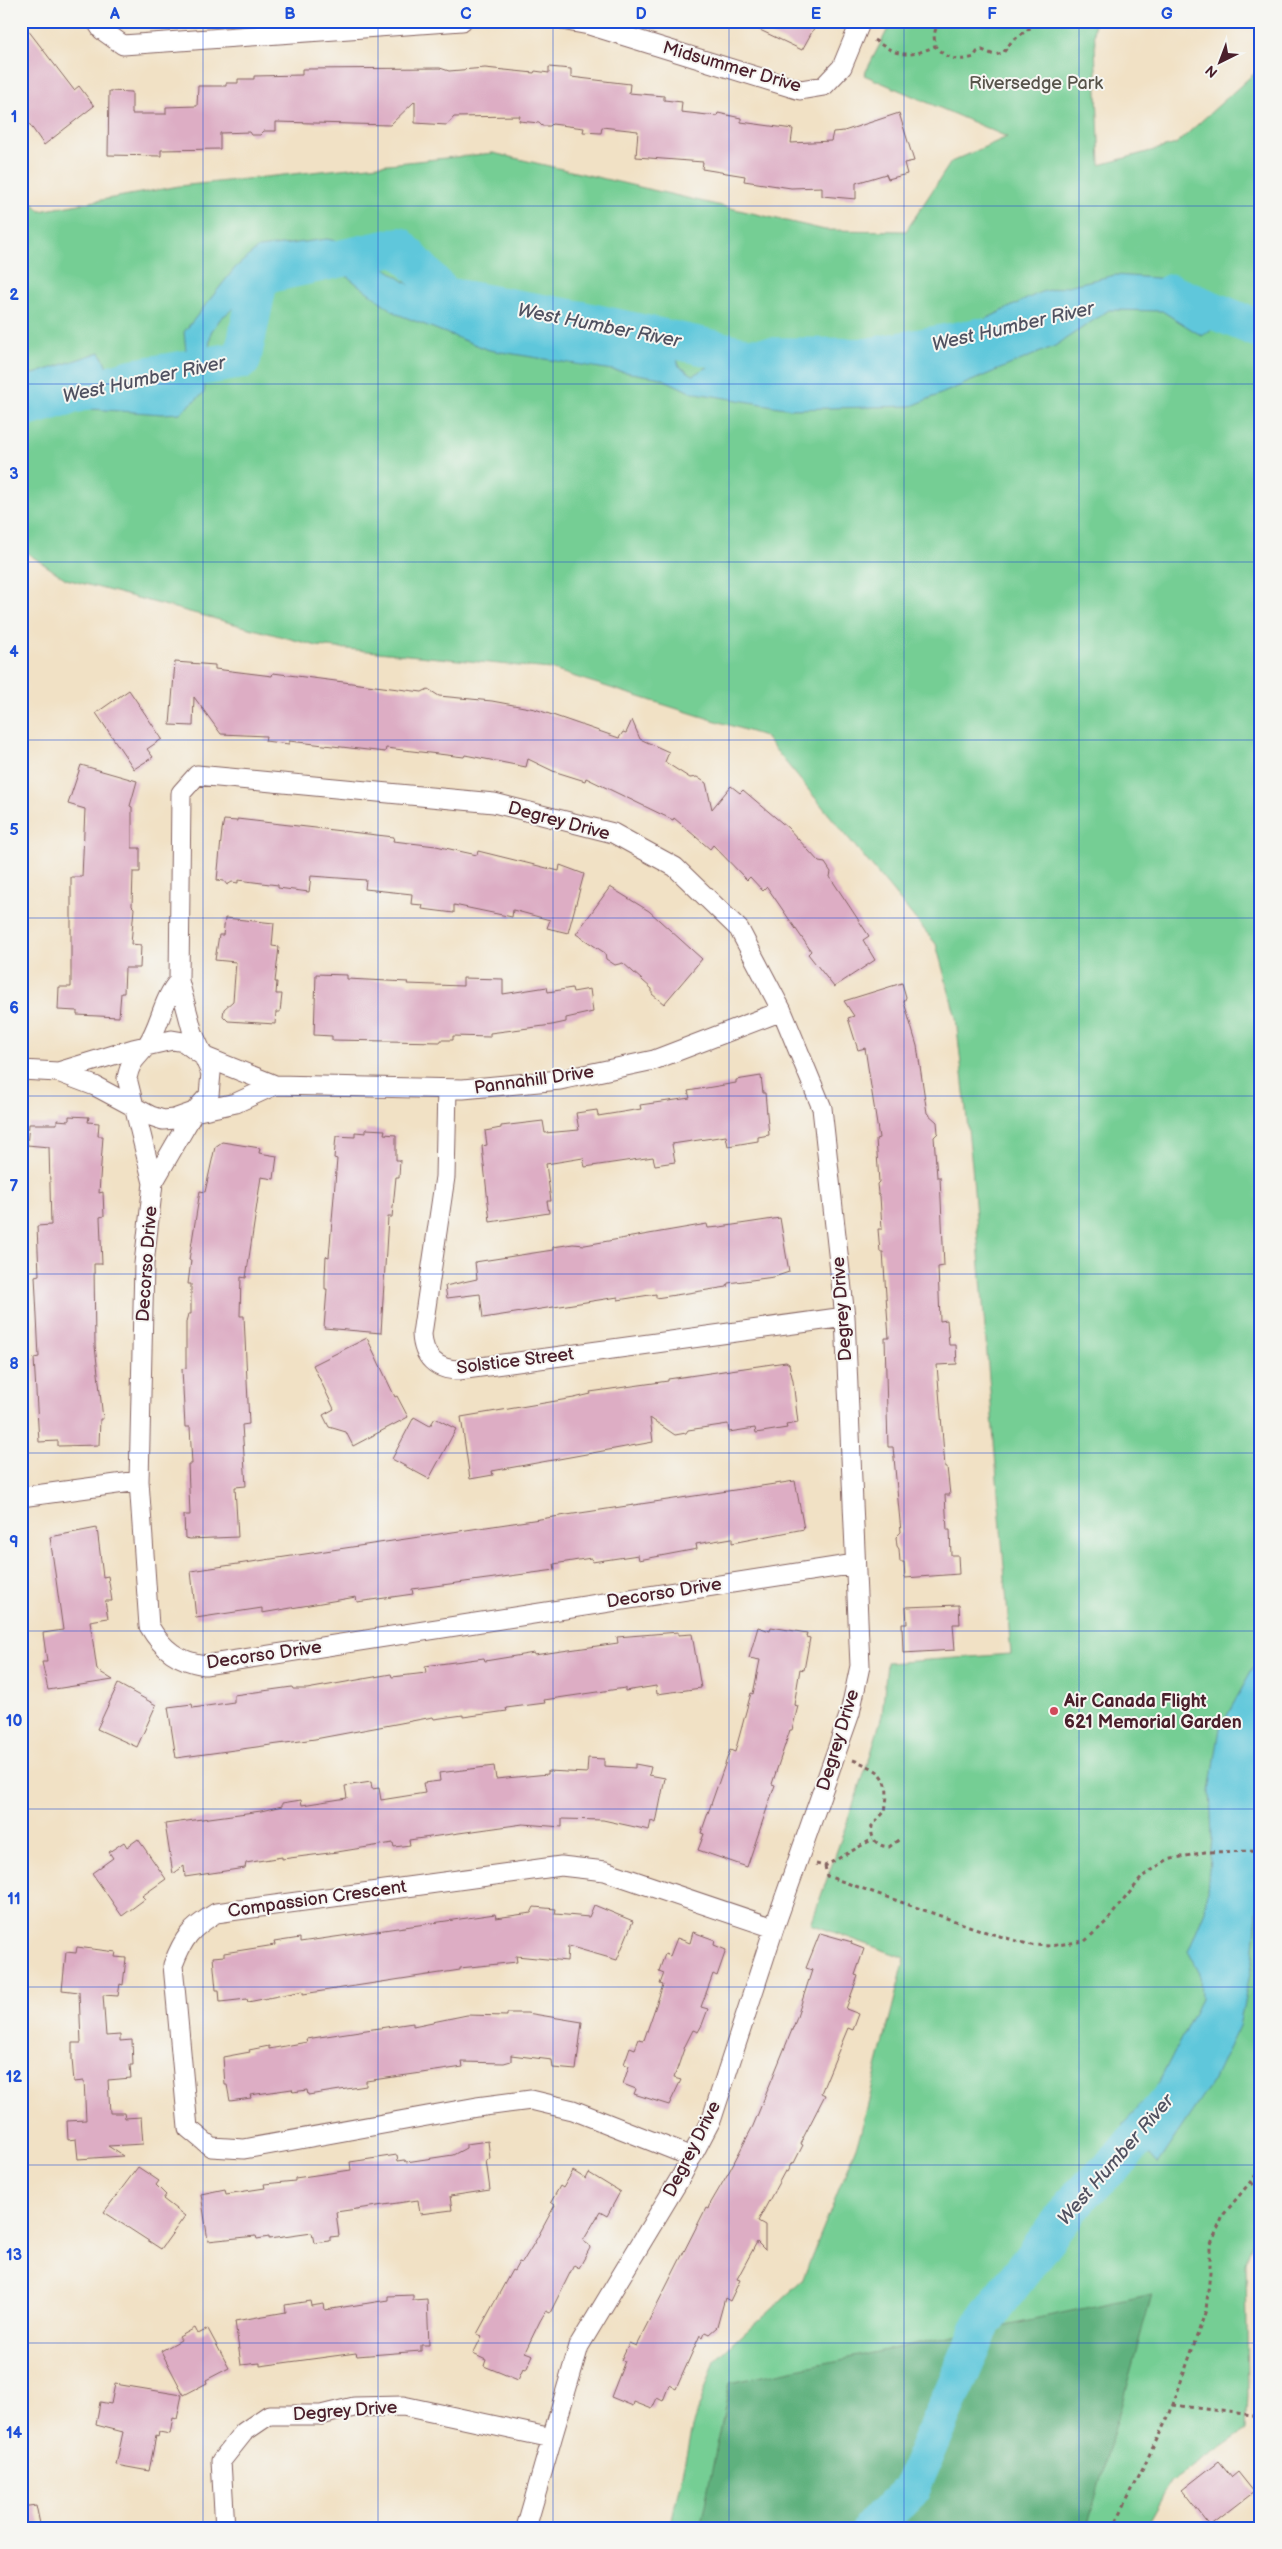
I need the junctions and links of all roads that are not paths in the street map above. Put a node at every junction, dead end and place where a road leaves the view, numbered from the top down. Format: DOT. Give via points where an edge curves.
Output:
graph roads {
  1 [pos="96,21"];
  2 [pos="462,21"];
  3 [pos="567,21"];
  4 [pos="859,25"];
  5 [pos="179,981"];
  6 [pos="782,1011"];
  7 [pos="147,1046"];
  8 [pos="203,1056"];
  9 [pos="21,1070"];
  10 [pos="58,1072"];
  11 [pos="275,1085"];
  12 [pos="447,1089"];
  13 [pos="135,1107"];
  14 [pos="194,1112"];
  15 [pos="153,1183"];
  16 [pos="845,1317"];
  17 [pos="139,1481"];
  18 [pos="21,1497"];
  19 [pos="855,1564"];
  20 [pos="774,1928"];
  21 [pos="692,2157"];
  22 [pos="552,2438"];
  23 [pos="225,2528"];
  24 [pos="526,2528"];
  1 -- 2 [label="street" via="102,30 123,45"];
  3 -- 4 [label="street, Midsummer Drive" via="800,90 824,86 842,67"];
  5 -- 6 [label="street, Degrey Drive" via="181,793 197,775 494,803 612,833 675,867 740,929"];
  5 -- 7 [label="street" via="167,998"];
  5 -- 8 [label="street, Degrey Drive" via="193,1033"];
  6 -- 12 [label="street, Pannahill Drive" via="654,1060 560,1080"];
  6 -- 16 [label="street, Degrey Drive" via="822,1108"];
  7 -- 8 [label="street, Pannahill Drive" via="172,1040 184,1042"];
  7 -- 10 [label="street, Pannahill Drive"];
  7 -- 13 [label="street" via="130,1065 127,1078"];
  8 -- 11 [label="street, Pannahill Drive"];
  8 -- 14 [label="street" via="211,1073 209,1095"];
  9 -- 10 [label="street, Pannahill Drive"];
  10 -- 13 [label="street, Pannahill Drive" via="95,1086"];
  11 -- 12 [label="street, Pannahill Drive"];
  11 -- 14 [label="street, Pannahill Drive" via="236,1103"];
  12 -- 16 [label="street, Solstice Street" via="445,1177 422,1334 425,1353 440,1367 459,1370"];
  13 -- 14 [label="street, Pannahill Drive" via="163,1120"];
  13 -- 15 [label="street"];
  14 -- 15 [label="street, Decorso Drive"];
  15 -- 17 [label="street, Decorso Drive" via="144,1264"];
  16 -- 19 [label="street, Degrey Drive"];
  17 -- 18 [label="street"];
  17 -- 19 [label="street, Decorso Drive" via="149,1626 158,1642 171,1654 187,1662 205,1665"];
  19 -- 20 [label="street, Degrey Drive" via="860,1666 850,1713"];
  20 -- 21 [label="street, Degrey Drive" via="712,2118"];
  20 -- 21 [label="street, Compassion Crescent" via="605,1871 561,1866 216,1913 196,1925 181,1943 174,1965 188,2128 211,2147 244,2148 531,2100 574,2110"];
  21 -- 22 [label="street, Degrey Drive" via="579,2346"];
  22 -- 23 [label="street, Degrey Drive" via="403,2406 354,2407 321,2415 269,2415 244,2432 221,2461"];
  22 -- 24 [label="street, Degrey Drive"];
}
